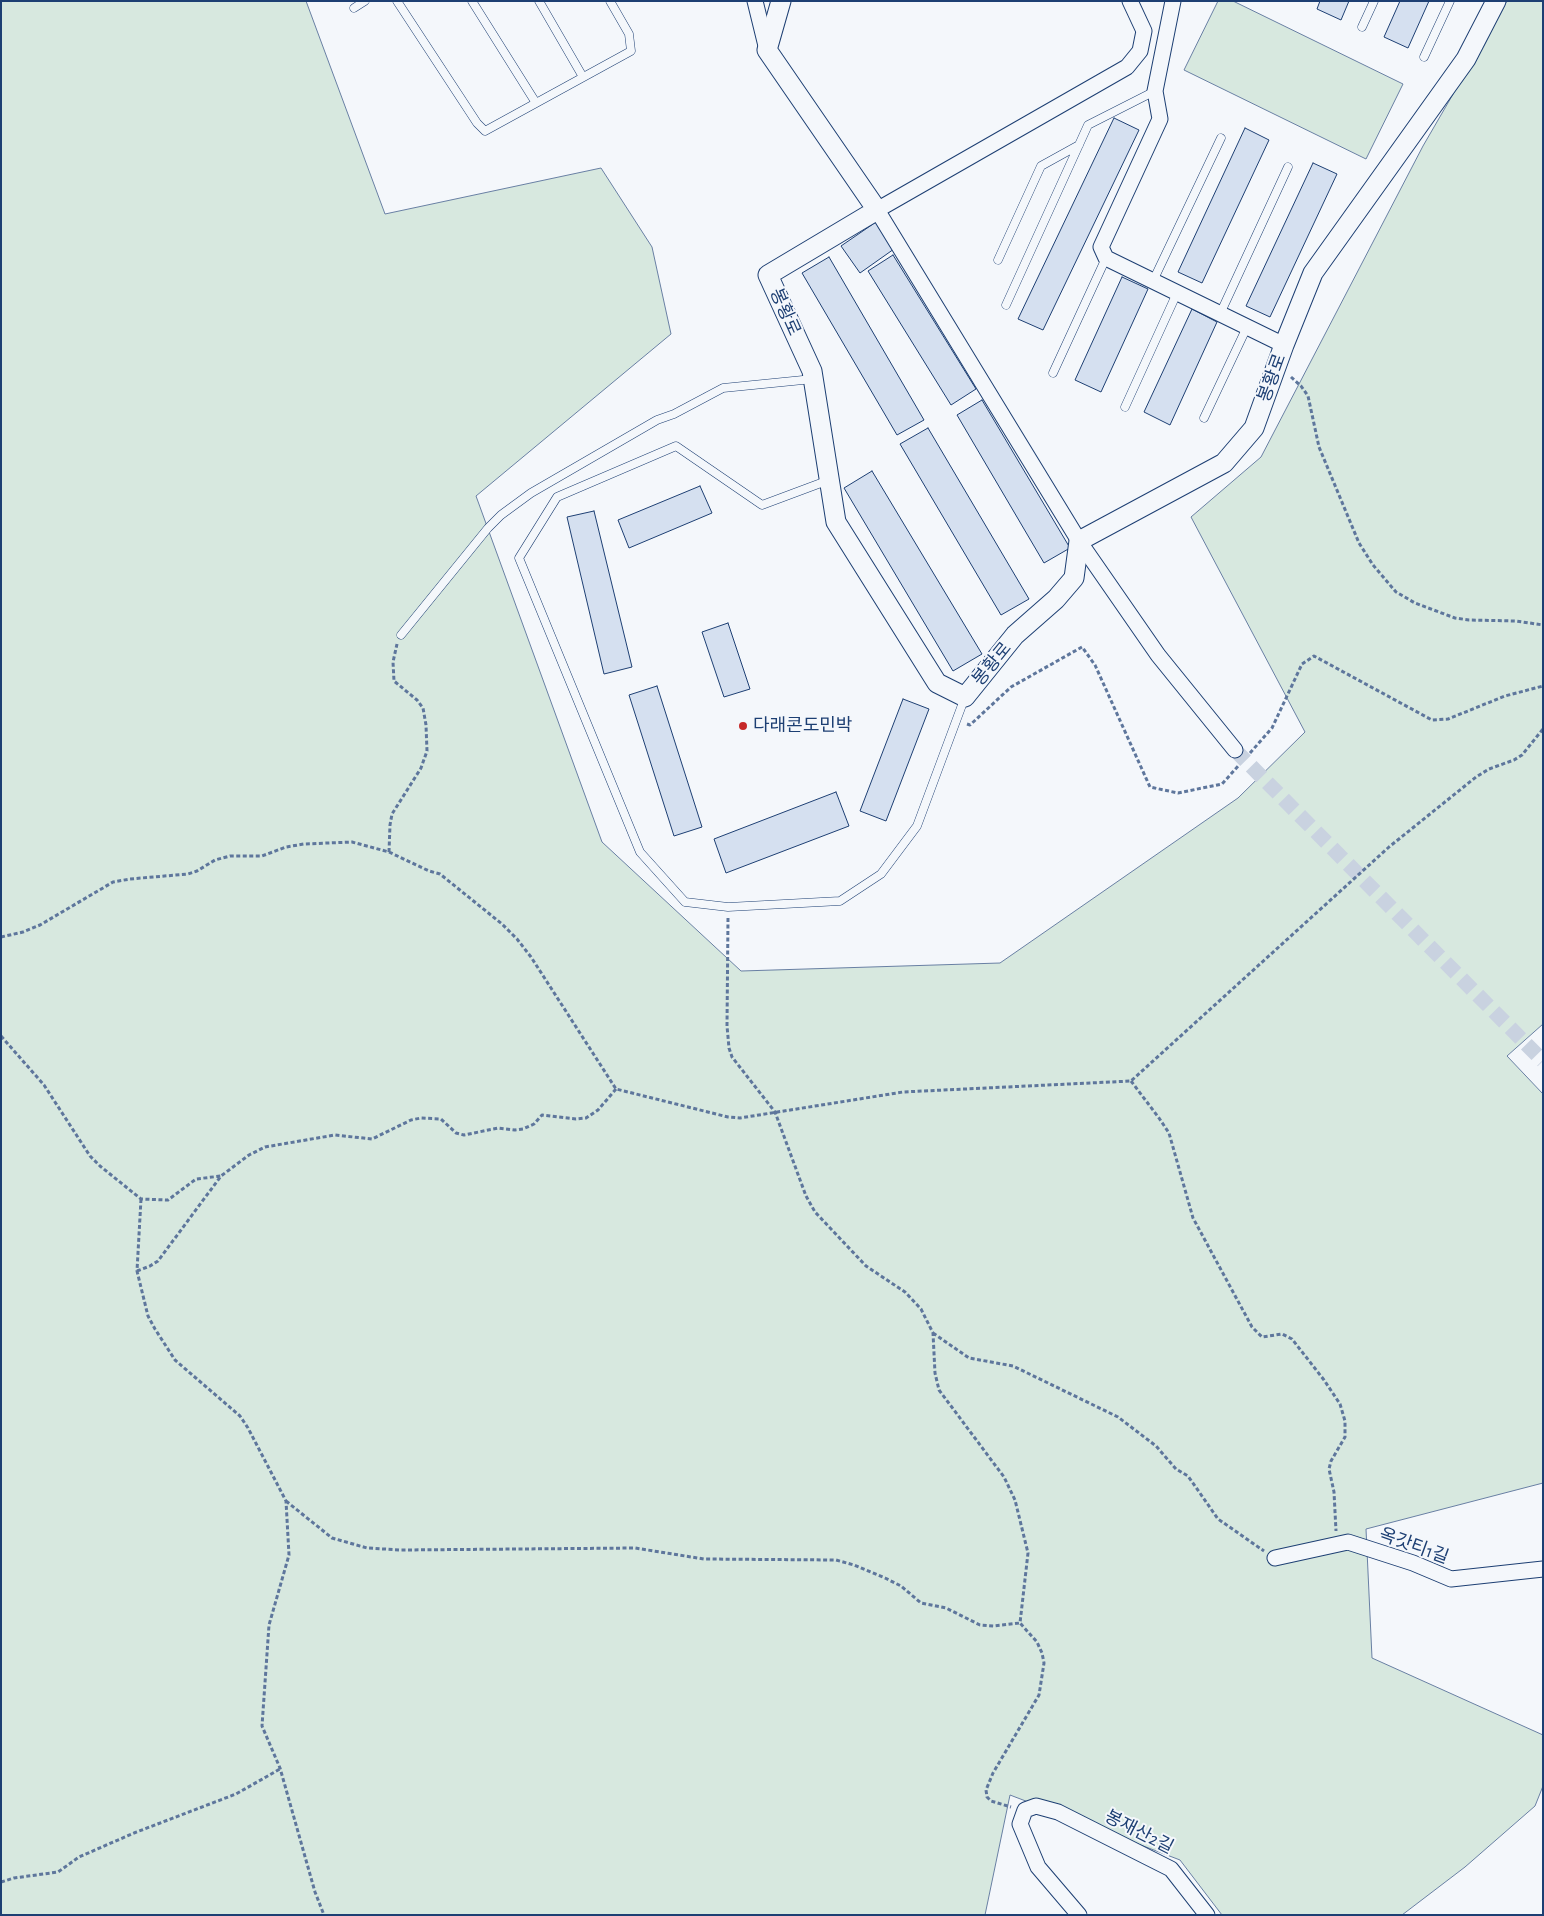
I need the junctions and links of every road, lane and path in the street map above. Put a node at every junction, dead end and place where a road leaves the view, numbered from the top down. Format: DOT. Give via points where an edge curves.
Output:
graph roads {
  1 [pos="365,1"];
  2 [pos="397,1"];
  3 [pos="472,1"];
  4 [pos="539,1"];
  5 [pos="610,1"];
  6 [pos="754,1"];
  7 [pos="781,1"];
  8 [pos="1130,1"];
  9 [pos="1172,1"];
  10 [pos="1374,1"];
  11 [pos="1450,1"];
  12 [pos="1496,1"];
  13 [pos="354,8"];
  14 [pos="1362,27"];
  15 [pos="768,50"];
  16 [pos="1424,57"];
  17 [pos="583,77"];
  18 [pos="1155,91"];
  19 [pos="536,103"];
  20 [pos="1221,138"];
  21 [pos="1079,145"];
  22 [pos="1288,167"];
  23 [pos="876,210"];
  24 [pos="1106,258"];
  25 [pos="998,260"];
  26 [pos="1153,281"];
  27 [pos="1178,293"];
  28 [pos="1006,305"];
  29 [pos="1220,314"];
  30 [pos="1247,327"];
  31 [pos="1284,345"];
  32 [pos="1274,372"];
  33 [pos="1053,373"];
  34 [pos="813,379"];
  35 [pos="1125,407"];
  36 [pos="1204,418"];
  37 [pos="830,480"];
  38 [pos="1079,541"];
  39 [pos="1543,625"];
  40 [pos="401,635"];
  41 [pos="1543,686"];
  42 [pos="965,697"];
  43 [pos="955,722"];
  44 [pos="1543,730"];
  45 [pos="1241,756"];
  46 [pos="389,852"];
  47 [pos="728,907"];
  48 [pos="1,937"];
  49 [pos="1,1036"];
  50 [pos="1131,1081"];
  51 [pos="616,1089"];
  52 [pos="775,1112"];
  53 [pos="221,1176"];
  54 [pos="141,1199"];
  55 [pos="137,1271"];
  56 [pos="932,1333"];
  57 [pos="286,1501"];
  58 [pos="1339,1544"];
  59 [pos="1275,1558"];
  60 [pos="1543,1569"];
  61 [pos="1020,1622"];
  62 [pos="280,1769"];
  63 [pos="1030,1808"];
  64 [pos="1,1882"];
  65 [pos="1199,1911"];
  66 [pos="324,1915"];
  67 [pos="1079,1915"];
  1 -- 13 [label="lane"];
  2 -- 19 [label="lane" via="485,131"];
  3 -- 19 [label="lane"];
  4 -- 17 [label="lane"];
  5 -- 17 [label="lane" via="630,34 631,51"];
  6 -- 15 [label="street"];
  7 -- 15 [label="street"];
  8 -- 23 [label="street" via="1144,31 1140,51 1127,67"];
  9 -- 18 [label="street"];
  10 -- 14 [label="lane"];
  11 -- 16 [label="lane"];
  12 -- 31 [label="street, 봉황로" via="1466,59 1312,273"];
  15 -- 23 [label="street"];
  17 -- 19 [label="lane"];
  18 -- 21 [label="lane" via="1088,125"];
  18 -- 24 [label="street" via="1160,118 1101,247"];
  20 -- 26 [label="lane"];
  21 -- 25 [label="lane" via="1041,166"];
  21 -- 28 [label="lane"];
  22 -- 29 [label="lane"];
  23 -- 34 [label="street, 봉황로" via="768,275"];
  23 -- 38 [label="street"];
  24 -- 26 [label="street"];
  24 -- 33 [label="lane"];
  26 -- 27 [label="street"];
  27 -- 29 [label="street"];
  27 -- 35 [label="lane"];
  29 -- 30 [label="street"];
  30 -- 31 [label="street"];
  30 -- 36 [label="lane"];
  31 -- 32 [label="street, 봉황로"];
  32 -- 38 [label="street, 봉황로" via="1254,428 1224,462"];
  32 -- 39 [label="path" via="1292,378 1308,396 1319,447 1359,543 1396,592 1455,618"];
  34 -- 37 [label="street, 봉황로"];
  34 -- 40 [label="lane" via="723,388 657,420 531,493 488,528"];
  37 -- 42 [label="street, 봉황로" via="836,522 937,683"];
  37 -- 47 [label="lane" via="762,504 676,446 556,497 519,558 640,852 685,902"];
  38 -- 42 [label="street, 봉황로" via="1074,578 1056,599 1015,635"];
  38 -- 45 [label="street" via="1158,655"];
  40 -- 46 [label="path" via="392,675 398,686 423,708 426,751 421,768 392,814"];
  41 -- 45 [label="path" via="1505,696 1448,719 1432,720 1314,656 1302,664 1272,728"];
  42 -- 43 [label="lane"];
  43 -- 45 [label="path" via="970,725 1012,687 1082,647 1095,665 1150,787 1178,793 1222,784"];
  43 -- 47 [label="lane" via="917,826 881,874 840,901"];
  44 -- 50 [label="path" via="1522,755 1476,777 1389,847"];
  46 -- 48 [label="path" via="352,842 333,842 286,847 262,856 230,856 214,860 188,874 113,882 40,925"];
  46 -- 51 [label="path" via="446,878 517,939"];
  47 -- 52 [label="path" via="728,1048 738,1066"];
  49 -- 54 [label="path" via="44,1085 90,1156"];
  50 -- 52 [label="path" via="903,1092"];
  50 -- 58 [label="path" via="1169,1133 1193,1218 1252,1327 1262,1337 1282,1334 1292,1339 1340,1404 1345,1438 1329,1469"];
  51 -- 52 [label="path" via="728,1117"];
  51 -- 53 [label="path" via="598,1110 586,1118 542,1115 523,1130 498,1128 464,1135 441,1119 421,1118 372,1139 335,1135 265,1146"];
  52 -- 56 [label="path" via="815,1212 866,1266 914,1299"];
  53 -- 54 [label="path" via="196,1179 168,1200"];
  53 -- 55 [label="path" via="158,1261"];
  54 -- 55 [label="path"];
  55 -- 57 [label="path" via="148,1316 167,1348 183,1368 240,1416"];
  56 -- 59 [label="path" via="969,1358 1013,1366 1118,1417 1188,1476 1218,1519"];
  56 -- 61 [label="path" via="939,1390 1004,1477 1015,1500 1028,1553"];
  57 -- 61 [label="path" via="332,1538 367,1548 635,1548 704,1559 836,1560 901,1586 921,1603 946,1608 980,1625"];
  57 -- 62 [label="path" via="289,1555 269,1625 262,1715 265,1736"];
  58 -- 59 [label="street, 옥갓티1길"];
  58 -- 60 [label="street, 옥갓티1길" via="1348,1542 1451,1579"];
  61 -- 63 [label="path" via="1042,1653 1042,1680 1034,1705 986,1790 987,1797 995,1804"];
  62 -- 64 [label="path" via="236,1794 134,1833 79,1858 58,1872"];
  62 -- 66 [label="path"];
  63 -- 65 [label="street, 봉재산2길" via="1058,1812 1171,1869"];
  63 -- 67 [label="street" via="1020,1824 1038,1866"];
}
